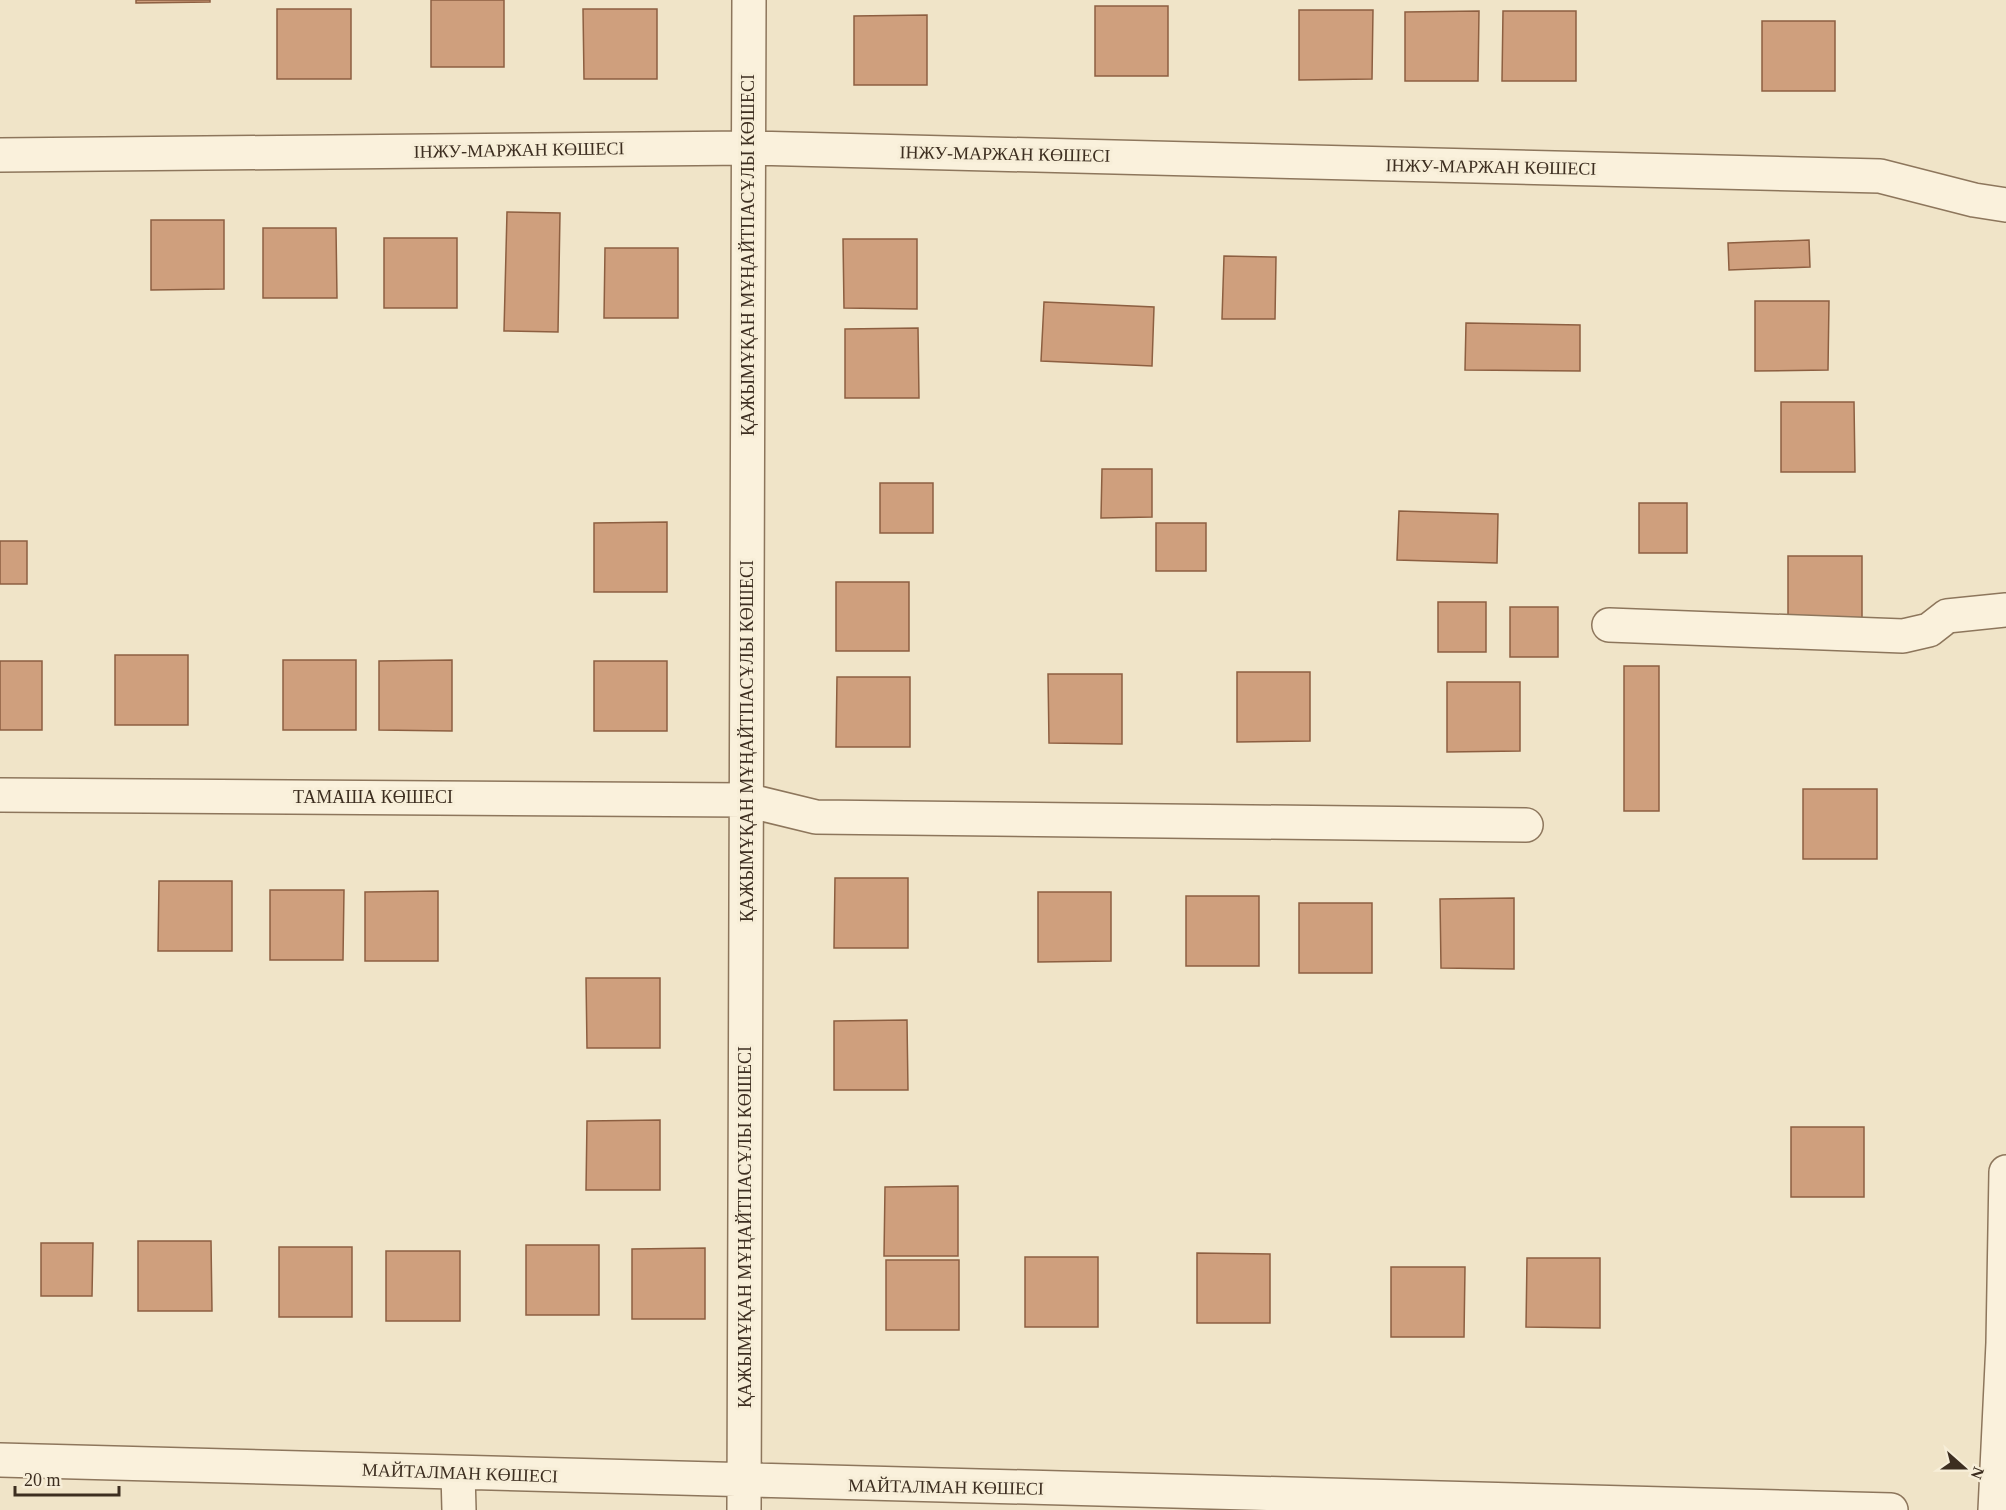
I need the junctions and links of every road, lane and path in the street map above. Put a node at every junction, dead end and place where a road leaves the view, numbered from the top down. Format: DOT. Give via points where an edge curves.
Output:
graph roads {
  1 [pos="749,0"];
  2 [pos="748,148"];
  3 [pos="0,155"];
  4 [pos="2006,205"];
  5 [pos="2006,610"];
  6 [pos="1609,625"];
  7 [pos="0,795"];
  8 [pos="746,801"];
  9 [pos="1526,825"];
  10 [pos="2006,1172"];
  11 [pos="2004,1343"];
  12 [pos="0,1460"];
  13 [pos="458,1473"];
  14 [pos="744,1496"];
  15 [pos="459,1510"];
  16 [pos="1891,1510"];
  17 [pos="1995,1510"];
  1 -- 2 [label="street, ҚАЖЫМҰҚАН МҰҢАЙТПАСҰЛЫ КӨШЕСІ"];
  2 -- 3 [label="street, ІНЖУ-МАРЖАН КӨШЕСІ"];
  2 -- 4 [label="street, ІНЖУ-МАРЖАН КӨШЕСІ" via="1880,177"];
  2 -- 8 [label="street, ҚАЖЫМҰҚАН МҰҢАЙТПАСҰЛЫ КӨШЕСІ"];
  5 -- 6 [label="street" via="1947,616 1929,630 1903,636"];
  7 -- 8 [label="street, ТАМАША КӨШЕСІ"];
  8 -- 9 [label="street, ТАМАША КӨШЕСІ" via="816,817"];
  8 -- 14 [label="street, ҚАЖЫМҰҚАН МҰҢАЙТПАСҰЛЫ КӨШЕСІ"];
  10 -- 11 [label="street"];
  11 -- 17 [label="street"];
  12 -- 13 [label="street, МАЙТАЛМАН КӨШЕСІ"];
  13 -- 14 [label="street, МАЙТАЛМАН КӨШЕСІ"];
  13 -- 15 [label="street"];
  14 -- 16 [label="street, МАЙТАЛМАН КӨШЕСІ"];
}
